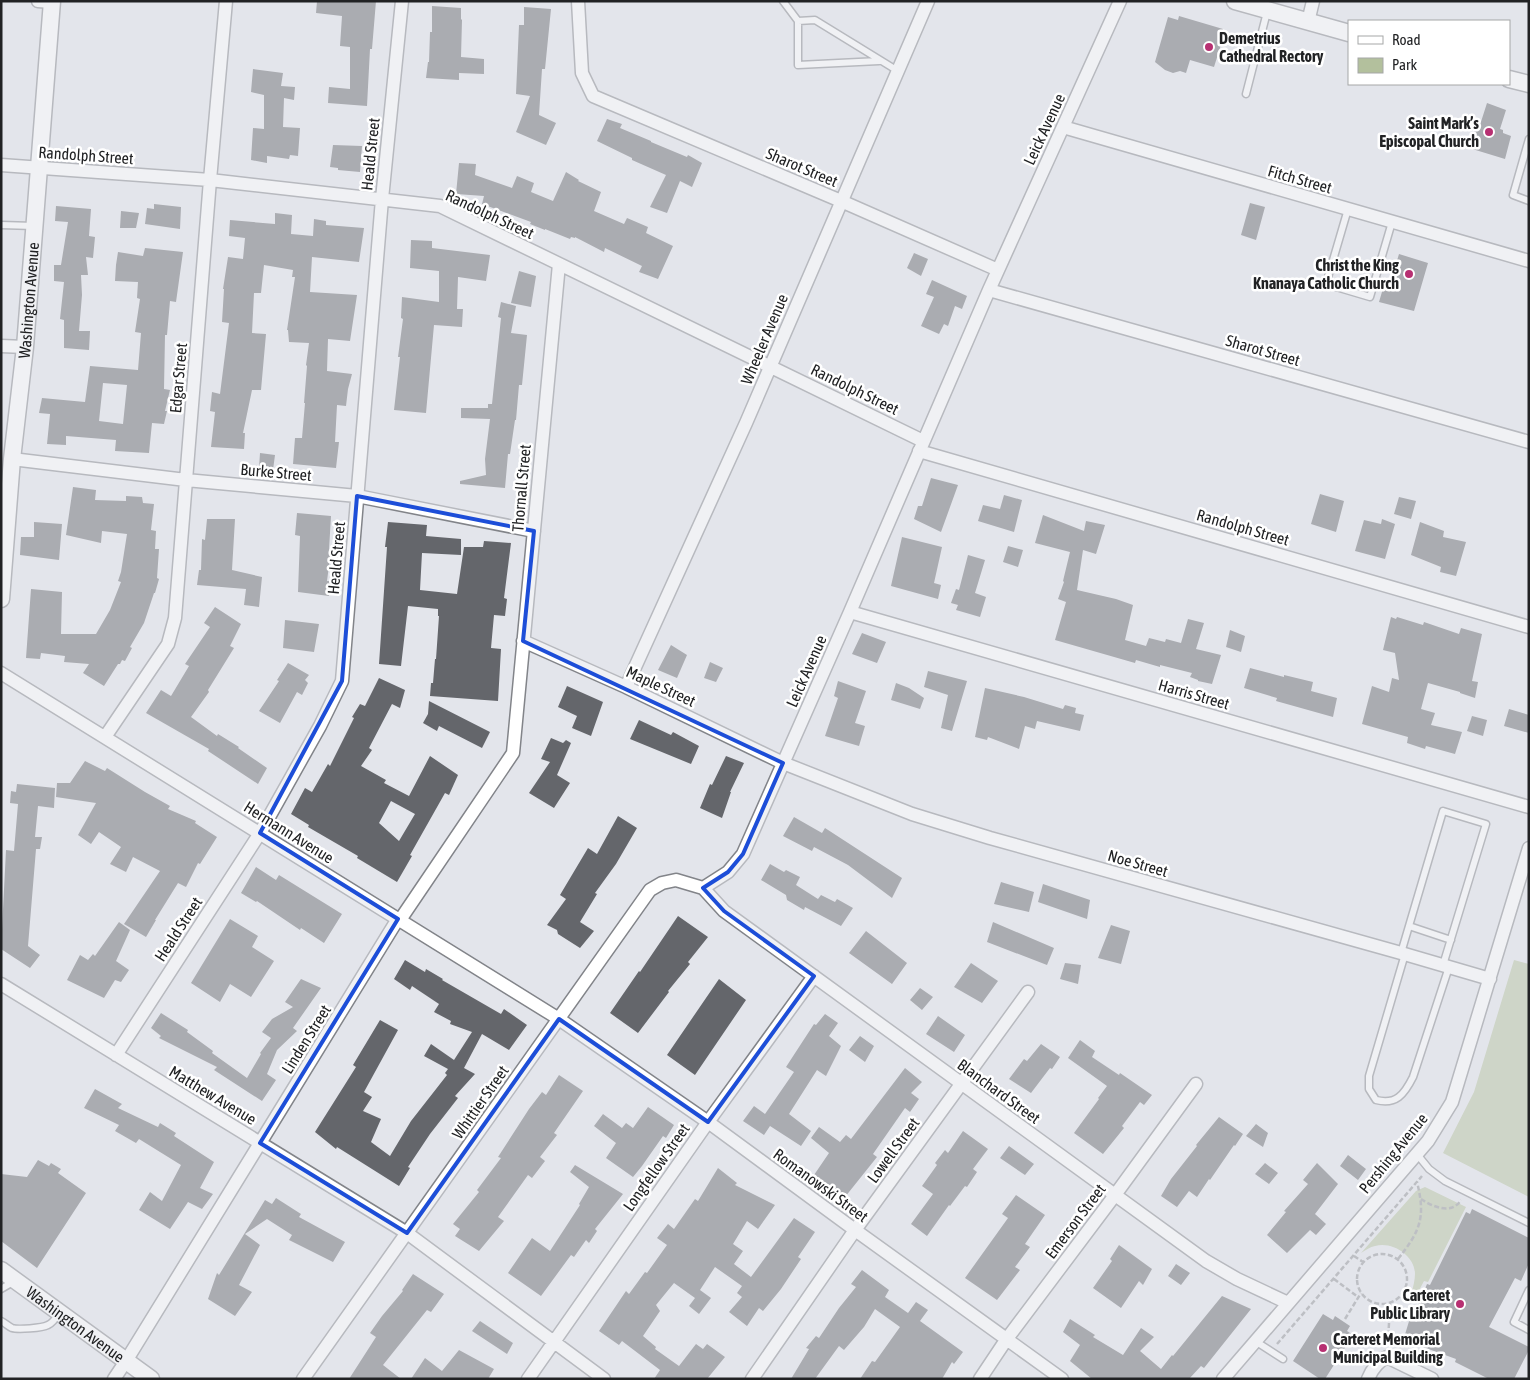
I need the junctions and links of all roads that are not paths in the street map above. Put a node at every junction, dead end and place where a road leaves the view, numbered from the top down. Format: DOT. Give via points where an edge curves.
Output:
graph roads {
  1 [pos="226,1"];
  2 [pos="402,1"];
  3 [pos="578,1"];
  4 [pos="782,1"];
  5 [pos="928,1"];
  6 [pos="1120,1"];
  7 [pos="1235,1"];
  8 [pos="1313,1"];
  9 [pos="47,2"];
  10 [pos="1268,10"];
  11 [pos="798,21"];
  12 [pos="1308,22"];
  13 [pos="1348,33"];
  14 [pos="879,60"];
  15 [pos="898,71"];
  16 [pos="1510,79"];
  17 [pos="1529,84"];
  18 [pos="1246,94"];
  19 [pos="1063,127"];
  20 [pos="1529,139"];
  21 [pos="1,165"];
  22 [pos="39,168"];
  23 [pos="210,180"];
  24 [pos="382,199"];
  25 [pos="841,201"];
  26 [pos="1529,201"];
  27 [pos="1348,209"];
  28 [pos="1392,222"];
  29 [pos="1,225"];
  30 [pos="34,226"];
  31 [pos="1529,261"];
  32 [pos="559,264"];
  33 [pos="998,270"];
  34 [pos="989,290"];
  35 [pos="1,346"];
  36 [pos="25,347"];
  37 [pos="770,366"];
  38 [pos="1529,442"];
  39 [pos="921,446"];
  40 [pos="12,459"];
  41 [pos="186,480"];
  42 [pos="357,496"];
  43 [pos="534,531"];
  44 [pos="1,599"];
  45 [pos="850,612"];
  46 [pos="1529,627"];
  47 [pos="523,641"];
  48 [pos="1,673"];
  49 [pos="626,687"];
  50 [pos="516,716"];
  51 [pos="105,737"];
  52 [pos="783,763"];
  53 [pos="1529,807"];
  54 [pos="260,833"];
  55 [pos="1529,848"];
  56 [pos="703,888"];
  57 [pos="400,920"];
  58 [pos="1409,926"];
  59 [pos="1450,940"];
  60 [pos="1403,953"];
  61 [pos="1446,966"];
  62 [pos="814,976"];
  63 [pos="1490,979"];
  64 [pos="1,984"];
  65 [pos="1028,992"];
  66 [pos="560,1019"];
  67 [pos="116,1055"];
  68 [pos="962,1084"];
  69 [pos="1196,1084"];
  70 [pos="708,1122"];
  71 [pos="260,1143"];
  72 [pos="1416,1153"];
  73 [pos="1115,1195"];
  74 [pos="1529,1223"];
  75 [pos="855,1230"];
  76 [pos="407,1233"];
  77 [pos="1,1270"];
  78 [pos="8,1284"];
  79 [pos="1529,1290"];
  80 [pos="1288,1302"];
  81 [pos="60,1313"];
  82 [pos="1,1321"];
  83 [pos="1529,1330"];
  84 [pos="1006,1340"];
  85 [pos="553,1341"];
  86 [pos="1255,1341"];
  87 [pos="1283,1359"];
  88 [pos="126,1361"];
  89 [pos="114,1379"];
  90 [pos="151,1379"];
  91 [pos="303,1379"];
  92 [pos="528,1379"];
  93 [pos="604,1379"];
  94 [pos="752,1379"];
  95 [pos="980,1379"];
  96 [pos="1062,1379"];
  97 [pos="1223,1379"];
  98 [pos="1368,1379"];
  99 [pos="1432,1379"];
  1 -- 23 [label="street, Edgar Street"];
  2 -- 24 [label="street, Heald Street"];
  3 -- 25 [label="street, Sharot Street" via="582,73 593,96"];
  4 -- 11 [label="lane"];
  5 -- 15 [label="street, Wheeler Avenue"];
  6 -- 19 [label="street, Leick Avenue"];
  7 -- 10 [label="street"];
  8 -- 12 [label="street"];
  9 -- 22 [label="street, Washington Avenue"];
  10 -- 12 [label="street"];
  10 -- 18 [label="lane"];
  11 -- 14 [label="lane" via="815,20"];
  11 -- 14 [label="lane" via="798,65"];
  12 -- 13 [label="street"];
  14 -- 15 [label="lane"];
  15 -- 25 [label="street, Wheeler Avenue"];
  16 -- 17 [label="street"];
  19 -- 27 [label="street, Fitch Street"];
  19 -- 33 [label="street, Leick Avenue"];
  20 -- 26 [label="lane" via="1513,195"];
  21 -- 22 [label="street, Randolph Street"];
  22 -- 23 [label="street, Randolph Street"];
  22 -- 30 [label="street, Washington Avenue"];
  23 -- 24 [label="street, Randolph Street"];
  23 -- 41 [label="street, Edgar Street"];
  24 -- 32 [label="street, Randolph Street" via="440,206"];
  24 -- 42 [label="street, Heald Street"];
  25 -- 33 [label="street, Sharot Street"];
  25 -- 37 [label="street, Wheeler Avenue"];
  27 -- 28 [label="street, Fitch Street"];
  27 -- 28 [label="lane" via="1326,284 1344,290 1370,297"];
  28 -- 31 [label="street, Fitch Street"];
  29 -- 30 [label="lane"];
  30 -- 36 [label="street, Washington Avenue"];
  32 -- 37 [label="street, Randolph Street"];
  32 -- 43 [label="street, Thornall Street"];
  33 -- 34 [label="street, Leick Avenue"];
  34 -- 38 [label="street, Sharot Street"];
  34 -- 39 [label="street, Leick Avenue"];
  35 -- 36 [label="street"];
  36 -- 40 [label="street, Washington Avenue"];
  37 -- 39 [label="street, Randolph Street"];
  37 -- 49 [label="street, Wheeler Avenue"];
  39 -- 45 [label="street, Leick Avenue"];
  39 -- 46 [label="street, Randolph Street"];
  40 -- 41 [label="street, Burke Street"];
  40 -- 44 [label="street, Washington Avenue"];
  41 -- 42 [label="street, Burke Street"];
  41 -- 51 [label="street, Edgar Street" via="175,618 168,644"];
  42 -- 43 [label="street, Burke Street"];
  42 -- 54 [label="street, Heald Street" via="342,681"];
  43 -- 47 [label="street, Thornall Street"];
  45 -- 52 [label="street, Leick Avenue"];
  45 -- 53 [label="street, Harris Street"];
  47 -- 49 [label="street, Maple Street"];
  47 -- 50 [label="street, Thornall Street"];
  48 -- 51 [label="street, Hermann Avenue"];
  49 -- 52 [label="street, Maple Street"];
  50 -- 57 [label="street, Linden Street" via="513,753"];
  51 -- 54 [label="street, Hermann Avenue"];
  52 -- 56 [label="street, Leick Avenue" via="743,854 728,872"];
  52 -- 60 [label="street, Noe Street" via="890,806 973,833"];
  54 -- 57 [label="street, Hermann Avenue"];
  54 -- 67 [label="street, Heald Street"];
  55 -- 63 [label="street, Pershing Avenue"];
  56 -- 62 [label="street, Blanchard Street" via="724,911"];
  56 -- 66 [label="street, Whittier Street" via="676,880 650,890"];
  57 -- 66 [label="street, Hermann Avenue"];
  57 -- 71 [label="street, Linden Street"];
  58 -- 59 [label="lane"];
  58 -- 59 [label="lane" via="1443,811 1486,824"];
  58 -- 60 [label="lane"];
  59 -- 61 [label="lane"];
  60 -- 61 [label="street, Noe Street"];
  60 -- 61 [label="lane" via="1369,1076 1369,1089 1376,1100 1386,1102 1398,1098 1408,1088"];
  61 -- 63 [label="street, Noe Street"];
  62 -- 68 [label="street, Blanchard Street"];
  62 -- 70 [label="street, Longfellow Street"];
  63 -- 72 [label="street, Pershing Avenue" via="1452,1102 1428,1141"];
  64 -- 67 [label="street, Matthew Avenue"];
  65 -- 68 [label="street, Lowell Street"];
  66 -- 70 [label="street, Romanowski Street"];
  66 -- 76 [label="street, Whittier Street"];
  67 -- 71 [label="street, Matthew Avenue"];
  68 -- 73 [label="street, Blanchard Street"];
  68 -- 75 [label="street, Lowell Street"];
  69 -- 73 [label="street, Emerson Street"];
  70 -- 75 [label="street, Romanowski Street"];
  70 -- 85 [label="street, Longfellow Street"];
  71 -- 76 [label="street, Matthew Avenue"];
  71 -- 88 [label="street, Linden Street"];
  72 -- 74 [label="lane" via="1436,1175"];
  72 -- 80 [label="street, Pershing Avenue"];
  73 -- 80 [label="street, Blanchard Street" via="1206,1261"];
  73 -- 84 [label="street, Emerson Street"];
  75 -- 84 [label="street, Romanowski Street"];
  75 -- 94 [label="street, Lowell Street"];
  76 -- 85 [label="street, Matthew Avenue"];
  76 -- 91 [label="street, Whittier Street"];
  77 -- 78 [label="street, Washington Avenue"];
  78 -- 81 [label="street, Washington Avenue"];
  79 -- 83 [label="lane" via="1514,1322"];
  80 -- 86 [label="street, Pershing Avenue"];
  81 -- 82 [label="lane" via="52,1323 37,1328 12,1328"];
  81 -- 88 [label="street, Washington Avenue"];
  84 -- 95 [label="street, Emerson Street"];
  84 -- 96 [label="street, Romanowski Street"];
  85 -- 92 [label="street, Longfellow Street"];
  85 -- 93 [label="street, Matthew Avenue"];
  86 -- 87 [label="lane"];
  86 -- 97 [label="street, Pershing Avenue"];
  88 -- 89 [label="street, Linden Street"];
  88 -- 90 [label="street, Washington Avenue"];
  98 -- 99 [label="street" via="1384,1359"];
}
